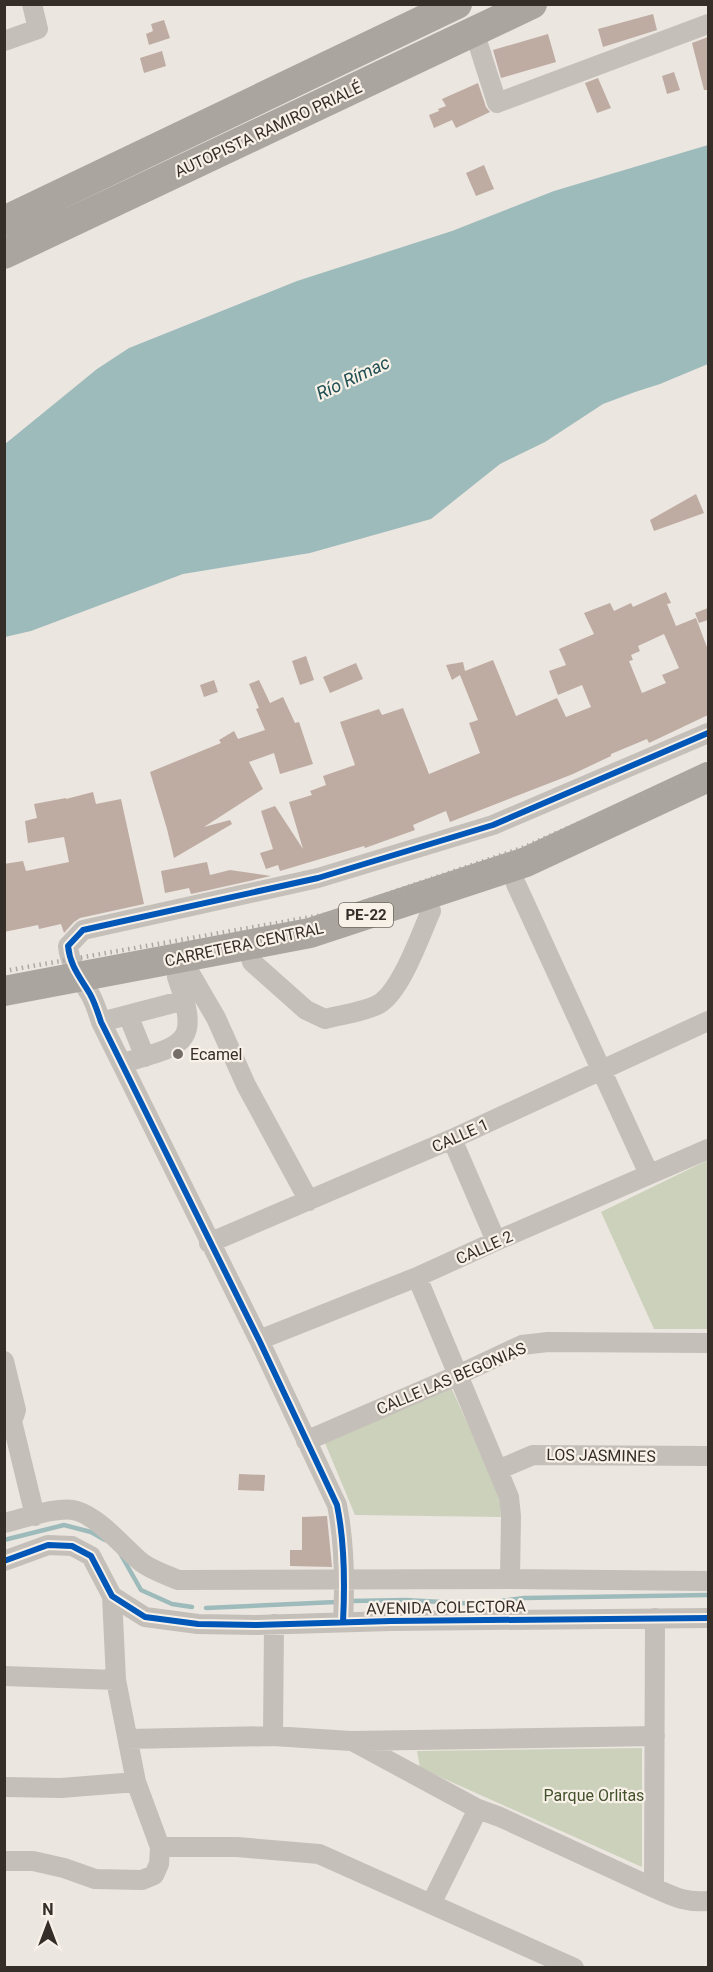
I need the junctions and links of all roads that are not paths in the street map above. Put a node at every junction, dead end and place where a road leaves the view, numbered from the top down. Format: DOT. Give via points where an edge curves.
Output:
graph roads {
  1 [pos="32,4"];
  2 [pos="457,4"];
  3 [pos="532,4"];
  4 [pos="708,24"];
  5 [pos="474,31"];
  6 [pos="4,41"];
  7 [pos="4,221"];
  8 [pos="4,254"];
  9 [pos="708,733"];
  10 [pos="708,777"];
  11 [pos="708,797"];
  12 [pos="501,883"];
  13 [pos="431,911"];
  14 [pos="250,953"];
  15 [pos="184,984"];
  16 [pos="4,991"];
  17 [pos="90,998"];
  18 [pos="4,1012"];
  19 [pos="128,1015"];
  20 [pos="708,1021"];
  21 [pos="145,1056"];
  22 [pos="123,1063"];
  23 [pos="601,1070"];
  24 [pos="452,1140"];
  25 [pos="708,1149"];
  26 [pos="649,1174"];
  27 [pos="309,1201"];
  28 [pos="496,1241"];
  29 [pos="209,1243"];
  30 [pos="417,1277"];
  31 [pos="259,1340"];
  32 [pos="708,1343"];
  33 [pos="4,1361"];
  34 [pos="458,1375"];
  35 [pos="8,1417"];
  36 [pos="306,1441"];
  37 [pos="708,1456"];
  38 [pos="498,1470"];
  39 [pos="34,1516"];
  40 [pos="4,1523"];
  41 [pos="4,1561"];
  42 [pos="510,1579"];
  43 [pos="346,1580"];
  44 [pos="708,1581"];
  45 [pos="112,1596"];
  46 [pos="655,1618"];
  47 [pos="708,1618"];
  48 [pos="343,1622"];
  49 [pos="274,1624"];
  50 [pos="4,1676"];
  51 [pos="117,1680"];
  52 [pos="273,1736"];
  53 [pos="655,1736"];
  54 [pos="128,1739"];
  55 [pos="351,1741"];
  56 [pos="136,1782"];
  57 [pos="4,1787"];
  58 [pos="478,1809"];
  59 [pos="160,1847"];
  60 [pos="4,1861"];
  61 [pos="654,1888"];
  62 [pos="708,1901"];
  63 [pos="431,1904"];
  64 [pos="574,1968"];
  1 -- 6 [label="street" via="38,29"];
  2 -- 7 [label="highway, AUTOPISTA RAMIRO PRIALÉ"];
  3 -- 5 [label="highway, AUTOPISTA RAMIRO PRIALÉ"];
  4 -- 5 [label="street" via="497,103"];
  5 -- 8 [label="highway, AUTOPISTA RAMIRO PRIALÉ"];
  9 -- 17 [label="street" via="493,825 318,878 82,930 68,946 69,959"];
  10 -- 12 [label="highway, CARRETERA CENTRAL / PE-22" via="526,862"];
  11 -- 12 [label="highway, CARRETERA CENTRAL / PE-22"];
  12 -- 13 [label="highway, CARRETERA CENTRAL / PE-22"];
  12 -- 14 [label="highway, CARRETERA CENTRAL / PE-22" via="310,933"];
  12 -- 23 [label="street"];
  13 -- 14 [label="highway, CARRETERA CENTRAL / PE-22" via="307,951"];
  13 -- 14 [label="street" via="392,992 377,1005 325,1019 306,1010"];
  14 -- 15 [label="highway, CARRETERA CENTRAL / PE-22"];
  14 -- 17 [label="highway, CARRETERA CENTRAL / PE-22"];
  15 -- 17 [label="highway, CARRETERA CENTRAL / PE-22"];
  15 -- 19 [label="street"];
  15 -- 21 [label="street" via="188,1024 185,1037 177,1045"];
  15 -- 27 [label="street" via="216,1018 246,1085"];
  16 -- 17 [label="highway, CARRETERA CENTRAL / PE-22"];
  17 -- 18 [label="highway, CARRETERA CENTRAL / PE-22"];
  17 -- 19 [label="street"];
  17 -- 22 [label="street"];
  19 -- 21 [label="street"];
  20 -- 23 [label="street, CALLE 1"];
  21 -- 22 [label="street"];
  22 -- 29 [label="street"];
  23 -- 24 [label="street, CALLE 1"];
  23 -- 26 [label="street"];
  24 -- 27 [label="street, CALLE 1"];
  24 -- 28 [label="street"];
  25 -- 26 [label="street, CALLE 2"];
  26 -- 28 [label="street, CALLE 2"];
  27 -- 29 [label="street, CALLE 1"];
  28 -- 30 [label="street, CALLE 2"];
  29 -- 31 [label="street"];
  30 -- 31 [label="street, CALLE 2"];
  30 -- 34 [label="street"];
  31 -- 36 [label="street"];
  32 -- 34 [label="street, CALLE LAS BEGONIAS" via="522,1345"];
  33 -- 35 [label="street" via="16,1410 14,1416"];
  34 -- 36 [label="street, CALLE LAS BEGONIAS"];
  34 -- 38 [label="street"];
  35 -- 39 [label="street"];
  36 -- 43 [label="street" via="337,1505"];
  37 -- 38 [label="street, LOS JASMINES" via="533,1455"];
  38 -- 42 [label="street" via="509,1497"];
  39 -- 40 [label="street, AVENIDA COLECTORA"];
  39 -- 43 [label="street, AVENIDA COLECTORA" via="76,1510 117,1538 143,1564 178,1580"];
  41 -- 45 [label="street" via="48,1545 72,1546 92,1556"];
  42 -- 43 [label="street, AVENIDA COLECTORA"];
  42 -- 44 [label="street, AVENIDA COLECTORA"];
  43 -- 48 [label="street"];
  45 -- 49 [label="street, AVENIDA COLECTORA" via="145,1617 198,1624"];
  45 -- 51 [label="street"];
  46 -- 47 [label="street, AVENIDA COLECTORA"];
  46 -- 48 [label="street, AVENIDA COLECTORA"];
  46 -- 53 [label="street"];
  48 -- 49 [label="street, AVENIDA COLECTORA"];
  49 -- 52 [label="street"];
  50 -- 51 [label="street"];
  51 -- 54 [label="street"];
  52 -- 54 [label="street"];
  52 -- 55 [label="street"];
  53 -- 55 [label="street"];
  53 -- 61 [label="street"];
  54 -- 56 [label="street"];
  55 -- 58 [label="street"];
  56 -- 57 [label="street" via="61,1788"];
  56 -- 59 [label="street"];
  58 -- 61 [label="street"];
  58 -- 63 [label="street"];
  59 -- 60 [label="street" via="154,1875 142,1880 95,1879 33,1861"];
  59 -- 63 [label="street" via="237,1847 319,1854"];
  61 -- 62 [label="street" via="693,1902"];
  63 -- 64 [label="street"];
}
